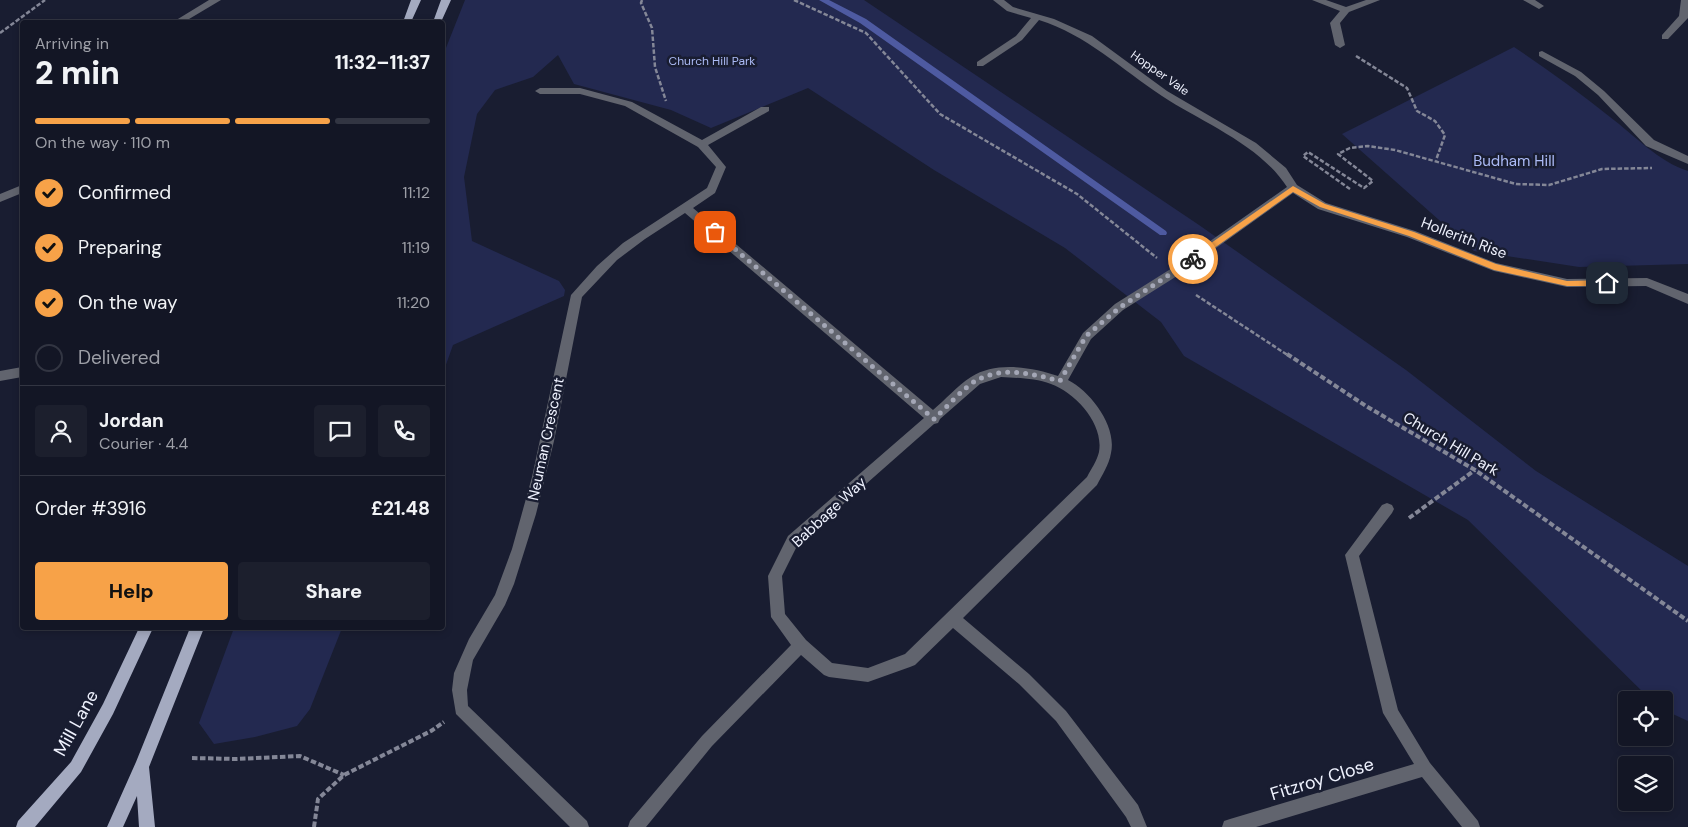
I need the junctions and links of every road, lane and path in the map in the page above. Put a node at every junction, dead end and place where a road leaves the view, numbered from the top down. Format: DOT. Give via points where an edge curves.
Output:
graph roads {
  1 [pos="45,0"];
  2 [pos="216,0"];
  3 [pos="416,0"];
  4 [pos="446,0"];
  5 [pos="642,0"];
  6 [pos="794,0"];
  7 [pos="998,0"];
  8 [pos="1317,0"];
  9 [pos="1528,0"];
  10 [pos="1686,0"];
  11 [pos="1372,2"];
  12 [pos="1539,6"];
  13 [pos="1346,10"];
  14 [pos="1037,17"];
  15 [pos="181,20"];
  16 [pos="408,20"];
  17 [pos="438,20"];
  18 [pos="0,33"];
  19 [pos="1665,37"];
  20 [pos="1340,45"];
  21 [pos="1542,54"];
  22 [pos="980,64"];
  23 [pos="540,91"];
  24 [pos="764,109"];
  25 [pos="665,122"];
  26 [pos="702,144"];
  27 [pos="1436,160"];
  28 [pos="1688,160"];
  29 [pos="1659,168"];
  30 [pos="1293,188"];
  31 [pos="1350,189"];
  32 [pos="20,190"];
  33 [pos="0,198"];
  34 [pos="686,208"];
  35 [pos="1157,258"];
  36 [pos="1196,295"];
  37 [pos="1688,299"];
  38 [pos="20,372"];
  39 [pos="0,376"];
  40 [pos="1060,381"];
  41 [pos="934,419"];
  42 [pos="1475,470"];
  43 [pos="1387,509"];
  44 [pos="1407,519"];
  45 [pos="954,619"];
  46 [pos="1688,621"];
  47 [pos="145,630"];
  48 [pos="195,630"];
  49 [pos="801,646"];
  50 [pos="461,709"];
  51 [pos="192,758"];
  52 [pos="142,766"];
  53 [pos="1425,768"];
  54 [pos="344,775"];
  55 [pos="24,827"];
  56 [pos="115,827"];
  57 [pos="147,827"];
  58 [pos="314,827"];
  59 [pos="581,827"];
  60 [pos="636,827"];
  61 [pos="1139,827"];
  62 [pos="1230,827"];
  63 [pos="1472,827"];
  1 -- 18 [label="path"];
  2 -- 15 [label="street"];
  3 -- 16 [label="main road"];
  4 -- 17 [label="main road"];
  5 -- 25 [label="path" via="652,28 655,67 670,110"];
  6 -- 35 [label="path" via="866,33 940,114 1077,194"];
  7 -- 14 [label="street, Hopper Vale" via="1010,9"];
  8 -- 13 [label="street"];
  9 -- 12 [label="street"];
  10 -- 19 [label="street" via="1684,17"];
  11 -- 13 [label="street"];
  13 -- 20 [label="street" via="1334,23"];
  14 -- 22 [label="street" via="1019,38"];
  14 -- 30 [label="street, Hopper Vale" via="1089,38 1164,93 1252,146 1282,171"];
  20 -- 27 [label="path" via="1406,88 1417,111 1435,121 1446,136"];
  21 -- 28 [label="street" via="1578,74 1650,142"];
  23 -- 25 [label="street, Neuman Crescent" via="580,91 628,104"];
  24 -- 26 [label="street"];
  25 -- 26 [label="street, Neuman Crescent"];
  26 -- 34 [label="street, Neuman Crescent" via="721,167 711,190"];
  27 -- 29 [label="path" via="1516,184 1549,185 1602,169"];
  27 -- 31 [label="path" via="1368,146 1350,148 1338,154 1373,181 1364,188 1308,152 1303,156"];
  30 -- 37 [label="street, Hollerith Rise" via="1322,206 1412,234 1494,267 1567,284 1647,282"];
  30 -- 40 [label="street" via="1119,308 1086,336"];
  32 -- 33 [label="street"];
  34 -- 41 [label="street"];
  34 -- 50 [label="street, Neuman Crescent" via="637,236 590,278 577,295 531,509 507,586 462,668"];
  36 -- 42 [label="path, Church Hill Park" via="1366,406"];
  38 -- 39 [label="street"];
  40 -- 41 [label="street, Babbage Way" via="1031,373 1001,372 976,380"];
  40 -- 45 [label="street, Babbage Way" via="1085,398 1101,425 1105,453 1092,481"];
  41 -- 49 [label="street, Babbage Way" via="793,540 775,576 778,617"];
  42 -- 44 [label="path"];
  42 -- 46 [label="path, Church Hill Park"];
  43 -- 53 [label="street" via="1352,555 1391,713"];
  45 -- 49 [label="street, Babbage Way" via="910,660 868,675 829,670"];
  45 -- 61 [label="street" via="1024,679 1061,716 1132,811"];
  47 -- 55 [label="main road, Mill Lane" via="76,767"];
  48 -- 52 [label="main road"];
  49 -- 60 [label="street" via="708,741"];
  50 -- 54 [label="path" via="431,732"];
  50 -- 59 [label="street"];
  51 -- 54 [label="path" via="300,756"];
  52 -- 56 [label="main road"];
  52 -- 57 [label="main road"];
  53 -- 62 [label="street, Fitzroy Close"];
  53 -- 63 [label="street"];
  54 -- 58 [label="path" via="318,799"];
}
